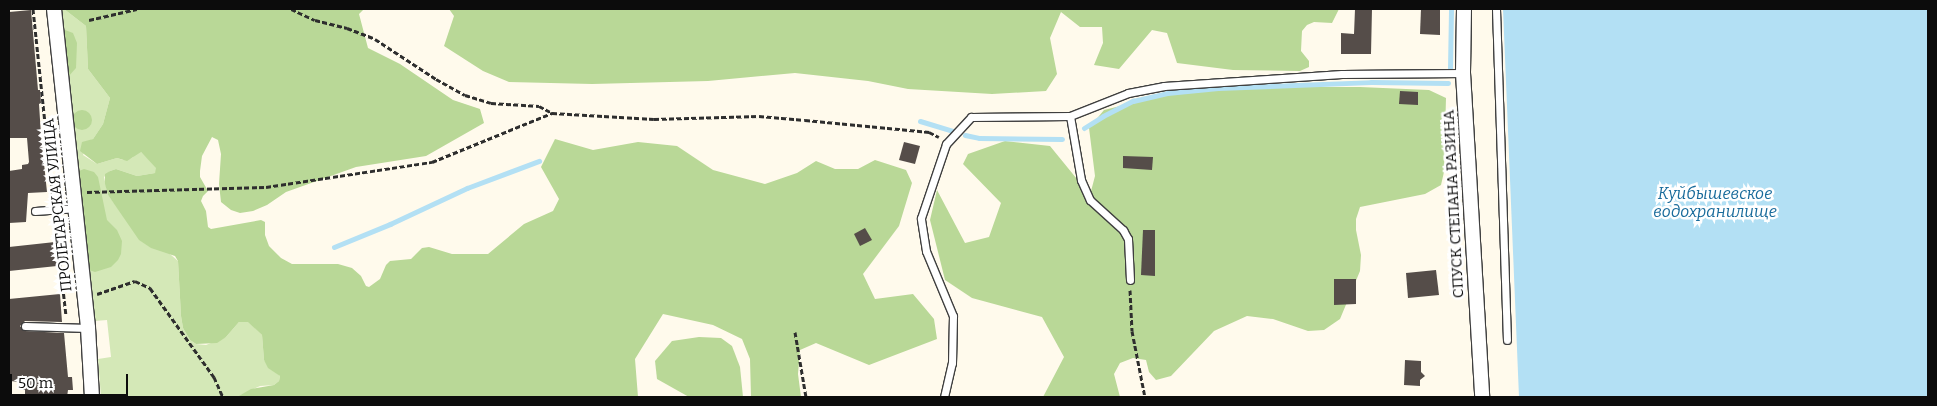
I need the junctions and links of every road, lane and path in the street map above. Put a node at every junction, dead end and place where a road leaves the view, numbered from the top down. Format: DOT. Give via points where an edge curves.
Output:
graph roads {
  1 [pos="33,9"];
  2 [pos="54,9"];
  3 [pos="138,9"];
  4 [pos="291,9"];
  5 [pos="1464,9"];
  6 [pos="1496,9"];
  7 [pos="89,20"];
  8 [pos="1463,73"];
  9 [pos="552,113"];
  10 [pos="1070,116"];
  11 [pos="949,141"];
  12 [pos="72,192"];
  13 [pos="74,208"];
  14 [pos="54,210"];
  15 [pos="35,211"];
  16 [pos="1130,280"];
  17 [pos="84,298"];
  18 [pos="66,315"];
  19 [pos="24,326"];
  20 [pos="88,328"];
  21 [pos="795,332"];
  22 [pos="1507,340"];
  23 [pos="92,397"];
  24 [pos="223,397"];
  25 [pos="806,397"];
  26 [pos="944,397"];
  27 [pos="1144,397"];
  28 [pos="1482,397"];
  1 -- 14 [label="path"];
  2 -- 12 [label="street, ПРОЛЕТАРСКАЯ УЛИЦА"];
  3 -- 7 [label="path"];
  4 -- 9 [label="path" via="375,39 436,80 465,95 491,103 538,106"];
  5 -- 8 [label="street, СПУСК СТЕПАНА РАЗИНА"];
  6 -- 22 [label="lane"];
  8 -- 10 [label="lane" via="1342,74 1164,86 1128,93"];
  8 -- 28 [label="street, СПУСК СТЕПАНА РАЗИНА"];
  9 -- 11 [label="path" via="654,119 759,116 929,132"];
  9 -- 12 [label="path" via="432,162 266,187"];
  10 -- 11 [label="lane" via="970,117"];
  10 -- 16 [label="lane" via="1081,180 1090,200 1123,230 1128,239"];
  11 -- 26 [label="lane" via="921,218 926,251 953,316 952,363"];
  12 -- 13 [label="street, ПРОЛЕТАРСКАЯ УЛИЦА"];
  13 -- 14 [label="lane"];
  13 -- 17 [label="street, ПРОЛЕТАРСКАЯ УЛИЦА"];
  14 -- 15 [label="lane"];
  14 -- 18 [label="path"];
  16 -- 27 [label="path" via="1132,331"];
  17 -- 20 [label="street, ПРОЛЕТАРСКАЯ УЛИЦА"];
  17 -- 24 [label="path" via="135,280 150,288 214,377"];
  19 -- 20 [label="lane"];
  20 -- 23 [label="street, ПРОЛЕТАРСКАЯ УЛИЦА"];
  21 -- 25 [label="path"];
}
